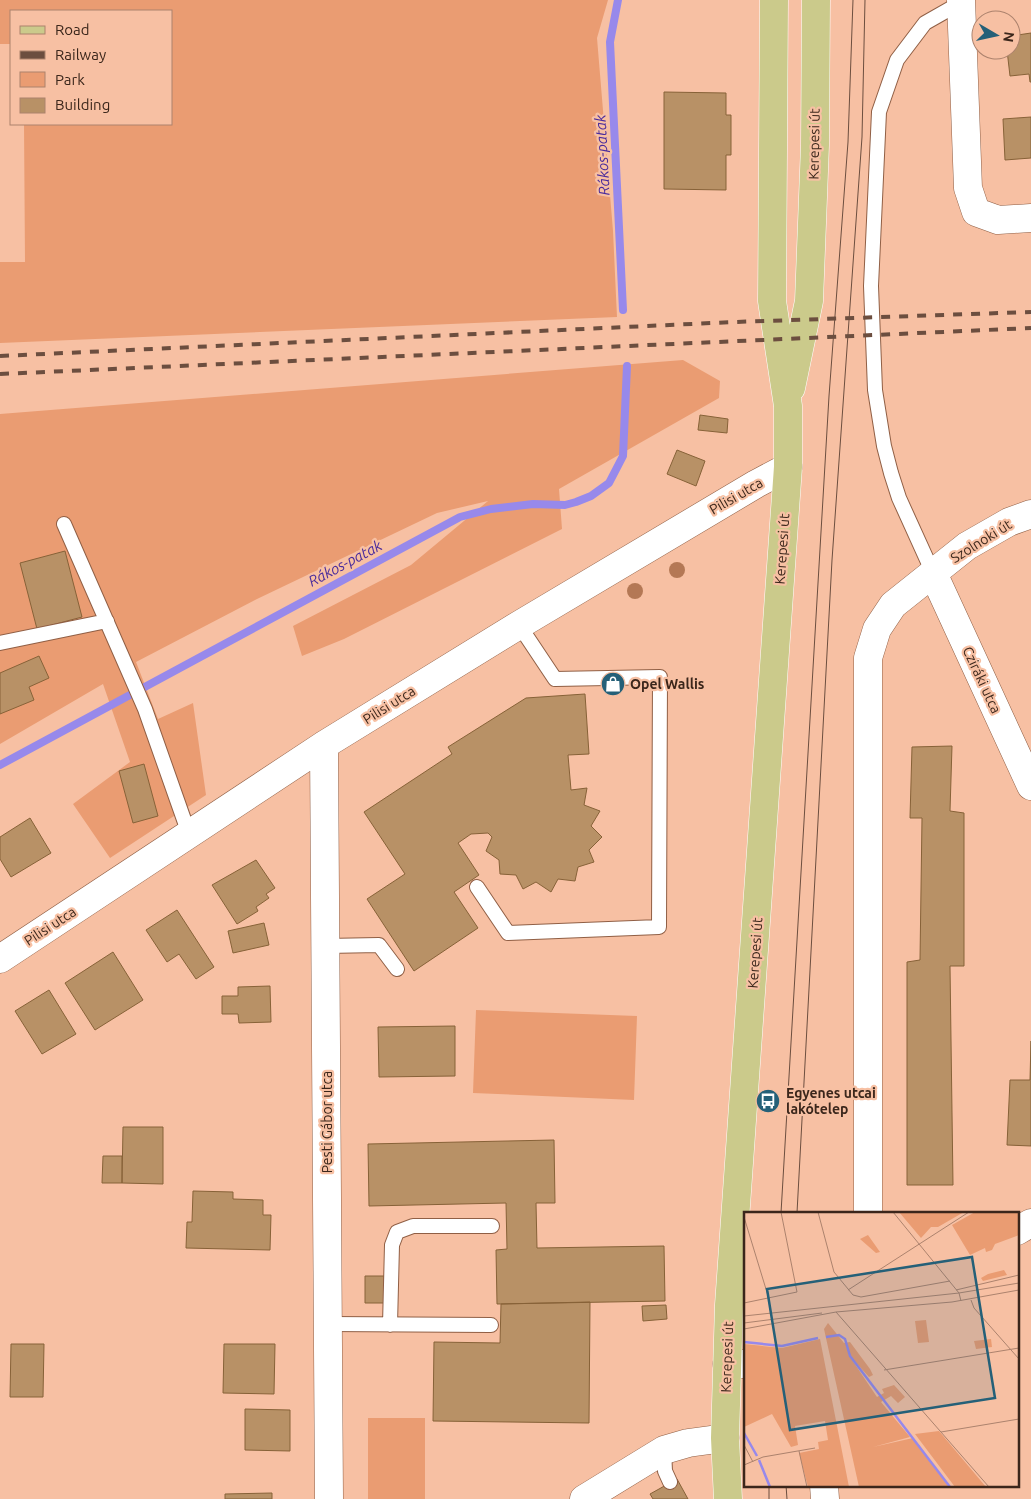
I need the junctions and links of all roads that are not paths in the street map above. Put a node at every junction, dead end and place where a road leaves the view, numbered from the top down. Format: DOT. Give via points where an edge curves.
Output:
graph roads {
  1 [pos="774,0"];
  2 [pos="816,0"];
  3 [pos="965,0"];
  4 [pos="1031,218"];
  5 [pos="788,406"];
  6 [pos="788,467"];
  7 [pos="1031,514"];
  8 [pos="64,524"];
  9 [pos="933,573"];
  10 [pos="107,621"];
  11 [pos="519,625"];
  12 [pos="0,643"];
  13 [pos="324,745"];
  14 [pos="1031,786"];
  15 [pos="189,834"];
  16 [pos="477,887"];
  17 [pos="326,946"];
  18 [pos="0,959"];
  19 [pos="397,969"];
  20 [pos="868,1212"];
  21 [pos="1031,1223"];
  22 [pos="492,1226"];
  23 [pos="1018,1231"];
  24 [pos="329,1324"];
  25 [pos="390,1324"];
  26 [pos="491,1325"];
  27 [pos="736,1364"];
  28 [pos="725,1438"];
  29 [pos="664,1450"];
  30 [pos="670,1482"];
  31 [pos="824,1486"];
  32 [pos="329,1499"];
  33 [pos="584,1499"];
  34 [pos="728,1499"];
  35 [pos="825,1499"];
  1 -- 5 [label="main road, Kerepesi út" via="772,301"];
  2 -- 5 [label="main road, Kerepesi út" via="809,301"];
  3 -- 4 [label="street" via="968,188 976,212 998,220"];
  3 -- 9 [label="lane" via="925,23 897,60 878,112 872,286 875,390 891,473"];
  5 -- 6 [label="main road, Kerepesi út"];
  6 -- 11 [label="street, Pilisi utca"];
  6 -- 27 [label="main road, Kerepesi út" via="729,1305"];
  7 -- 9 [label="street, Szolnoki út" via="1009,522 967,546"];
  8 -- 10 [label="lane"];
  9 -- 14 [label="street, Cziráki utca"];
  9 -- 20 [label="street" via="893,605 877,629 868,658"];
  10 -- 12 [label="lane"];
  10 -- 15 [label="lane" via="145,709"];
  11 -- 13 [label="street, Pilisi utca"];
  11 -- 16 [label="lane" via="555,679 660,677 659,927 508,933"];
  13 -- 15 [label="street, Pilisi utca"];
  13 -- 17 [label="street, Pesti Gábor utca"];
  15 -- 18 [label="street, Pilisi utca"];
  17 -- 19 [label="lane" via="379,945"];
  17 -- 24 [label="street, Pesti Gábor utca"];
  21 -- 23 [label="street"];
  22 -- 25 [label="lane" via="413,1226 397,1232 392,1245"];
  24 -- 25 [label="lane"];
  24 -- 32 [label="street, Pesti Gábor utca"];
  25 -- 26 [label="lane"];
  27 -- 28 [label="main road, Kerepesi út"];
  28 -- 29 [label="street" via="688,1442"];
  28 -- 34 [label="main road, Kerepesi út"];
  29 -- 30 [label="lane" via="665,1471"];
  29 -- 33 [label="street"];
  31 -- 35 [label="street"];
}
